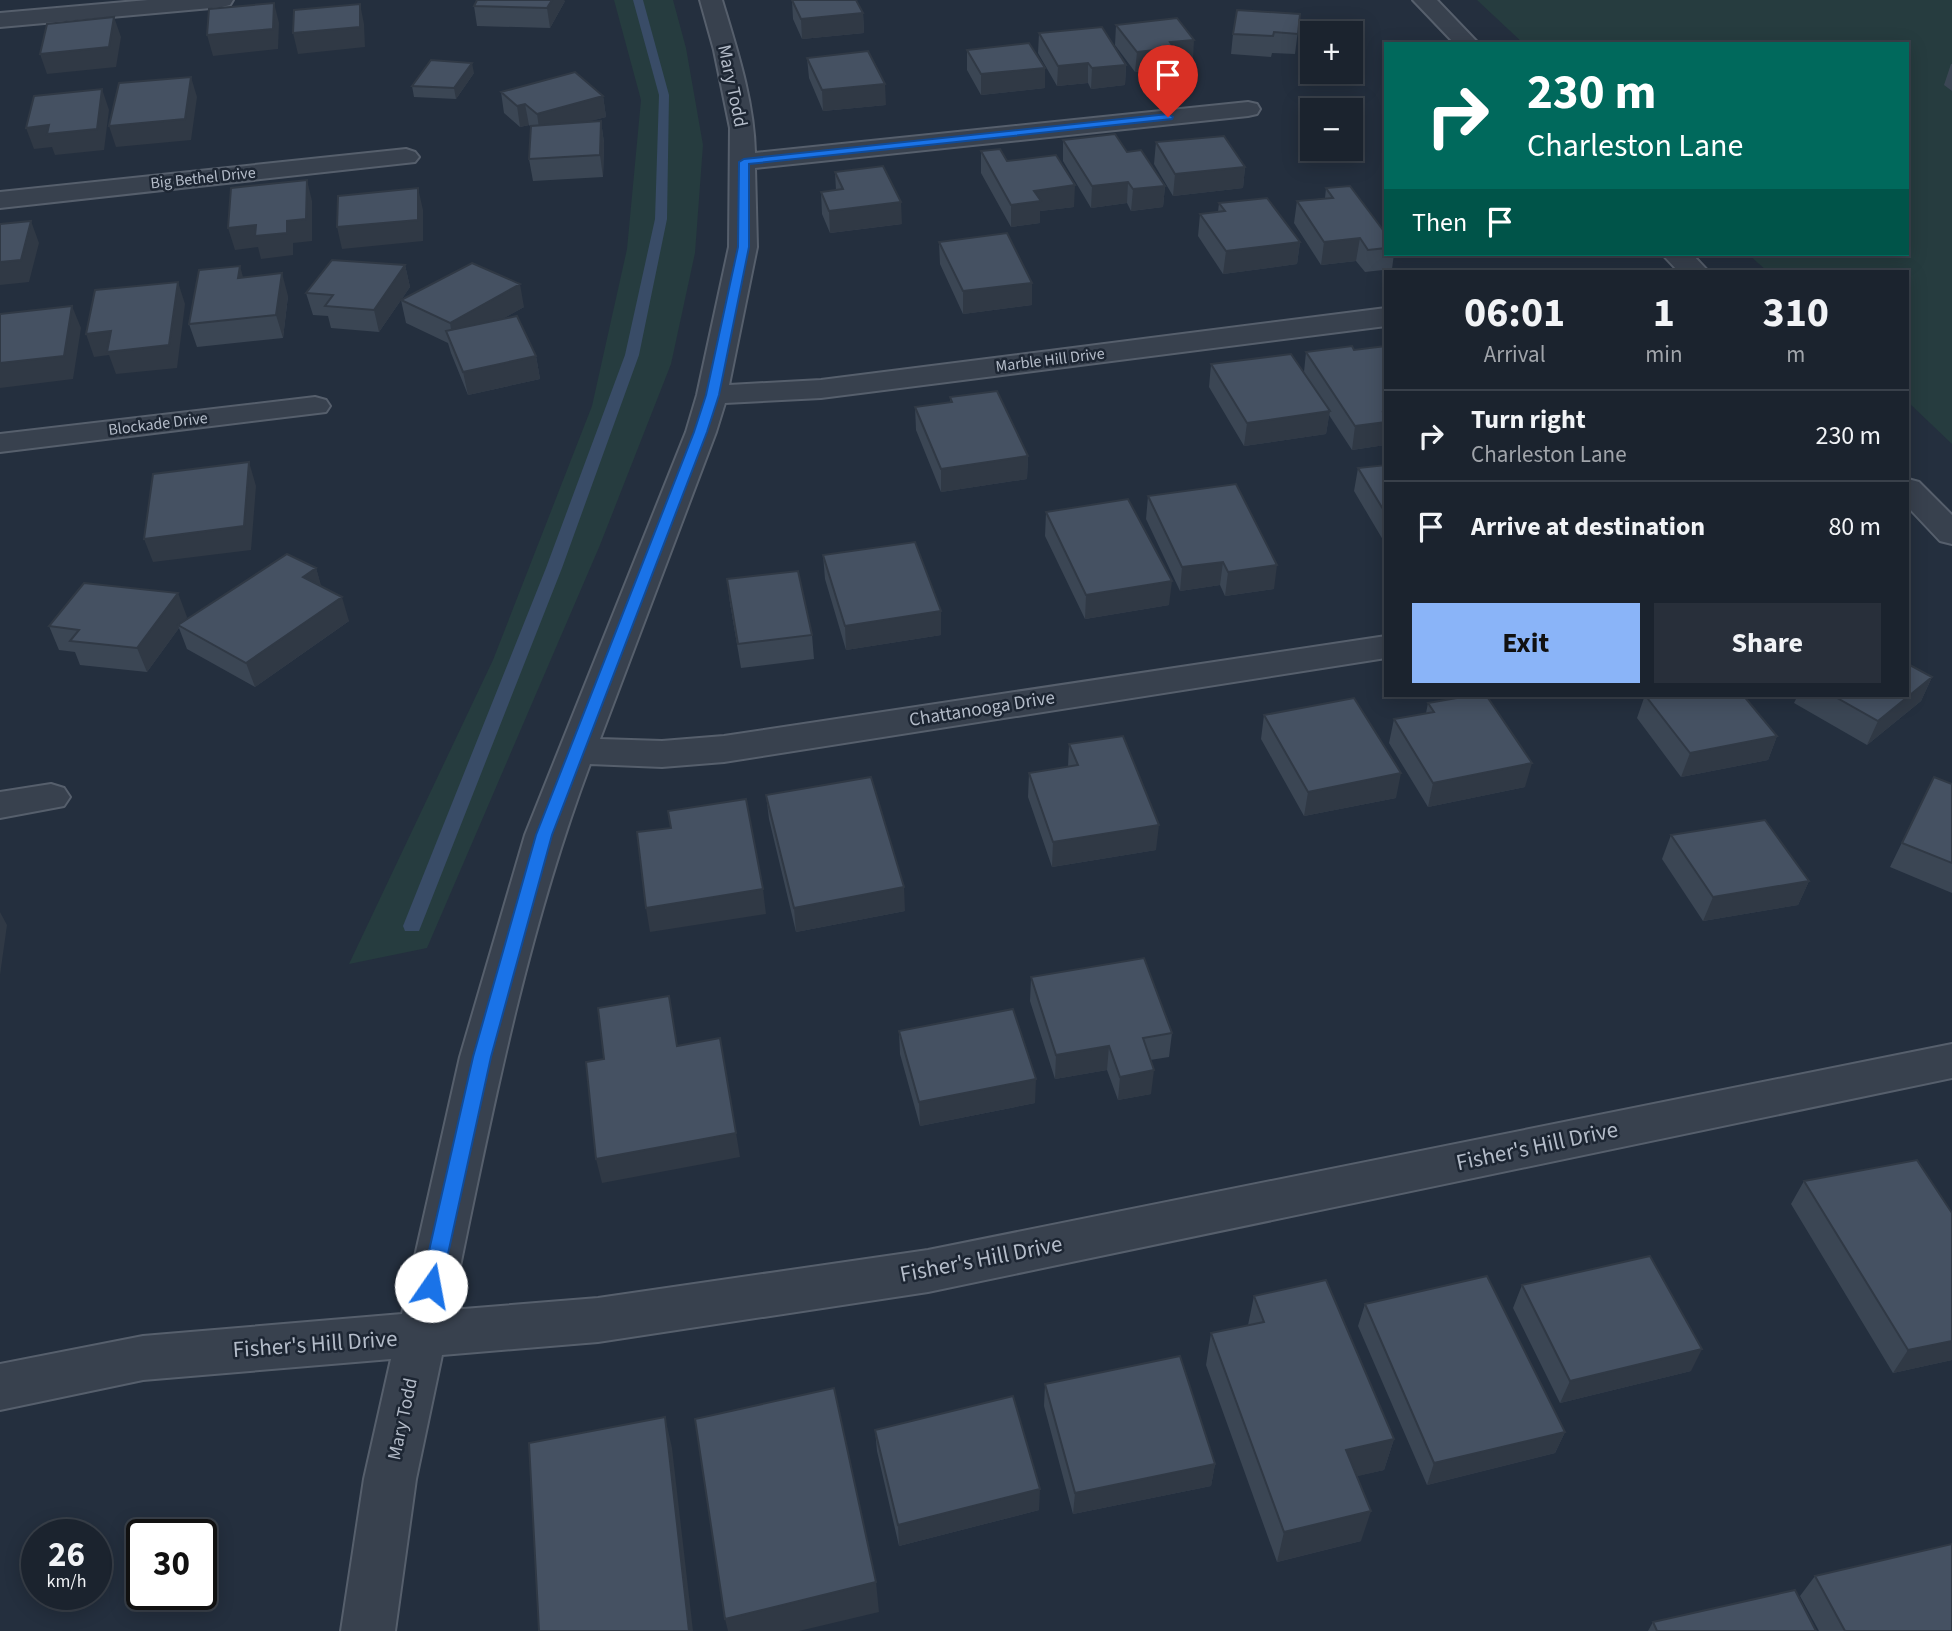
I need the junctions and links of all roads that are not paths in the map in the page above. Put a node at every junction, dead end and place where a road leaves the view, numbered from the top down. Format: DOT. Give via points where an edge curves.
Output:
graph roads {
  1 [pos="222,0"];
  2 [pos="711,0"];
  3 [pos="1424,0"];
  4 [pos="0,21"];
  5 [pos="1466,42"];
  6 [pos="1248,109"];
  7 [pos="406,157"];
  8 [pos="744,162"];
  9 [pos="0,200"];
  10 [pos="1678,256"];
  11 [pos="1693,270"];
  12 [pos="1384,317"];
  13 [pos="712,395"];
  14 [pos="316,405"];
  15 [pos="0,443"];
  16 [pos="1909,490"];
  17 [pos="1952,534"];
  18 [pos="1384,647"];
  19 [pos="576,751"];
  20 [pos="51,797"];
  21 [pos="0,805"];
  22 [pos="1952,1061"];
  23 [pos="420,1336"];
  24 [pos="0,1387"];
  25 [pos="368,1631"];
  1 -- 4 [label="street"];
  2 -- 8 [label="street, Mary Todd" via="739,112"];
  3 -- 5 [label="street"];
  6 -- 8 [label="street"];
  7 -- 9 [label="street, Big Bethel Drive"];
  8 -- 13 [label="street, Mary Todd" via="743,247"];
  10 -- 11 [label="street"];
  12 -- 13 [label="street, Marble Hill Drive" via="821,389"];
  13 -- 19 [label="street, Mary Todd"];
  14 -- 15 [label="street, Blockade Drive"];
  16 -- 17 [label="street"];
  18 -- 19 [label="street, Chattanooga Drive" via="724,749 662,754"];
  19 -- 23 [label="street, Mary Todd" via="544,835 482,1057"];
  20 -- 21 [label="street"];
  22 -- 23 [label="street, Fisher's Hill Drive" via="928,1270 597,1320"];
  23 -- 24 [label="street, Fisher's Hill Drive" via="143,1358"];
  23 -- 25 [label="street, Mary Todd" via="390,1479"];
}
